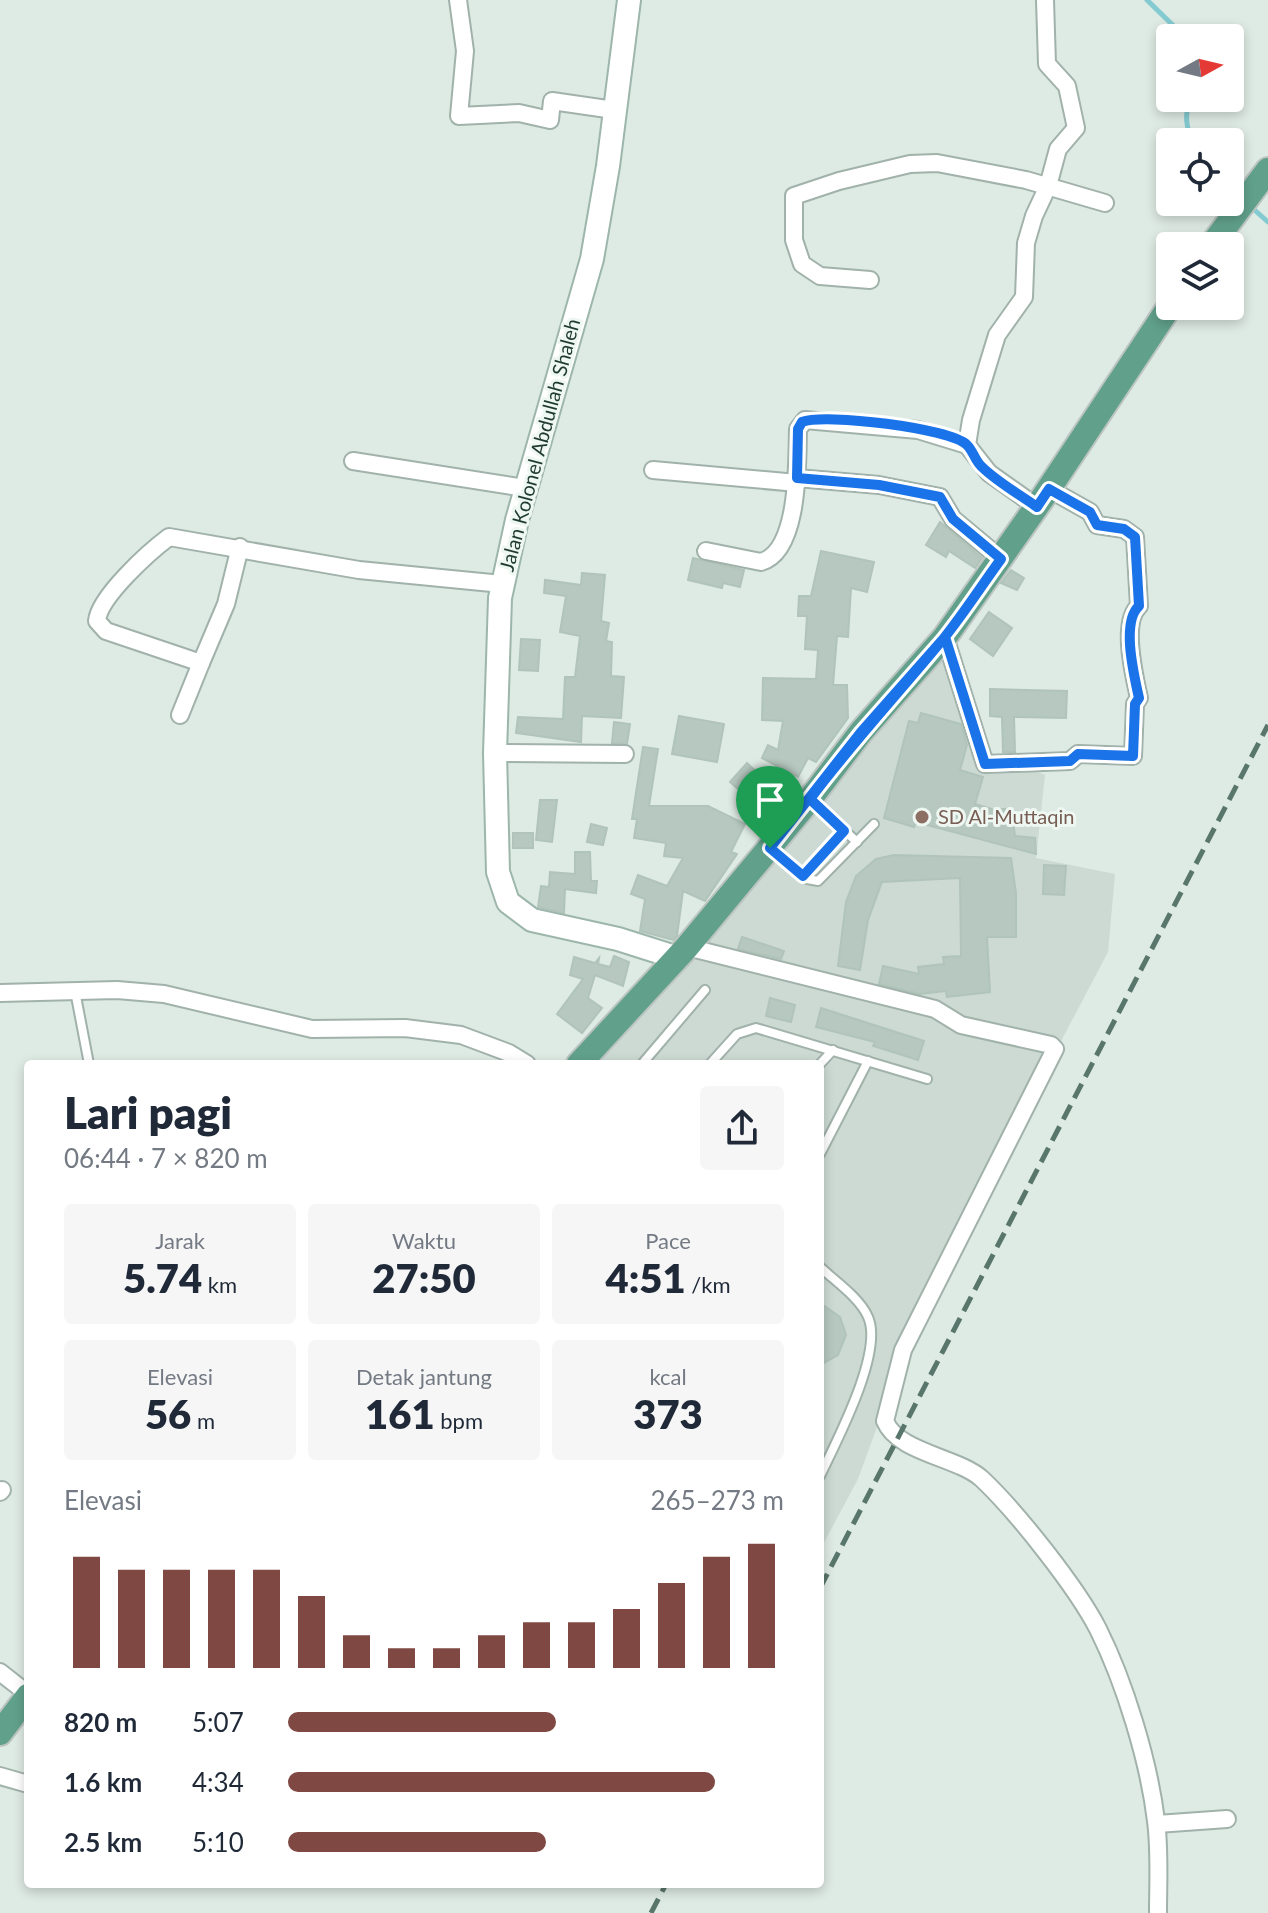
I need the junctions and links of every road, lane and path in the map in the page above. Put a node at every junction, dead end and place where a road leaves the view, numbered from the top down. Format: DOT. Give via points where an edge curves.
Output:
graph roads {
  1 [pos="458,0"];
  2 [pos="629,0"];
  3 [pos="1045,0"];
  4 [pos="614,110"];
  5 [pos="1264,176"];
  6 [pos="1048,186"];
  7 [pos="1105,203"];
  8 [pos="1220,232"];
  9 [pos="870,280"];
  10 [pos="1161,320"];
  11 [pos="967,445"];
  12 [pos="353,461"];
  13 [pos="653,470"];
  14 [pos="797,480"];
  15 [pos="525,488"];
  16 [pos="1043,498"];
  17 [pos="240,547"];
  18 [pos="706,551"];
  19 [pos="1001,559"];
  20 [pos="502,584"];
  21 [pos="945,637"];
  22 [pos="201,663"];
  23 [pos="180,715"];
  24 [pos="495,753"];
  25 [pos="625,754"];
  26 [pos="810,799"];
  27 [pos="874,824"];
  28 [pos="844,831"];
  29 [pos="857,842"];
  30 [pos="770,848"];
  31 [pos="803,876"];
  32 [pos="683,952"];
  33 [pos="75,990"];
  34 [pos="705,990"];
  35 [pos="0,993"];
  36 [pos="833,1050"];
  37 [pos="88,1060"];
  38 [pos="520,1060"];
  39 [pos="583,1060"];
  40 [pos="645,1060"];
  41 [pos="714,1060"];
  42 [pos="824,1060"];
  43 [pos="868,1061"];
  44 [pos="927,1079"];
  45 [pos="824,1146"];
  46 [pos="824,1271"];
  47 [pos="824,1467"];
  48 [pos="0,1672"];
  49 [pos="24,1692"];
  50 [pos="24,1700"];
  51 [pos="0,1733"];
  52 [pos="0,1776"];
  53 [pos="24,1783"];
  54 [pos="1227,1819"];
  55 [pos="1157,1824"];
  56 [pos="1158,1913"];
  1 -- 4 [label="street" via="465,51 459,116 505,112 550,120 552,101"];
  2 -- 4 [label="main road, Jalan Kolonel Abdullah Shaleh"];
  3 -- 6 [label="street" via="1047,64 1065,82 1077,124 1058,149"];
  4 -- 15 [label="main road, Jalan Kolonel Abdullah Shaleh" via="592,259"];
  5 -- 8 [label="main road"];
  6 -- 7 [label="street"];
  6 -- 9 [label="street" via="937,163 910,164 794,196 794,240 802,264 820,276"];
  6 -- 11 [label="street" via="1027,237 1024,297 997,335"];
  10 -- 16 [label="main road"];
  11 -- 14 [label="street" via="918,430 809,419 798,429"];
  11 -- 16 [label="street" via="980,465"];
  12 -- 15 [label="street"];
  13 -- 14 [label="street"];
  14 -- 18 [label="street" via="790,522 767,561"];
  14 -- 19 [label="street" via="879,485 940,497 953,519"];
  15 -- 20 [label="main road, Jalan Kolonel Abdullah Shaleh"];
  16 -- 19 [label="main road"];
  16 -- 21 [label="street" via="1090,512 1097,525 1124,529 1135,537 1139,606 1129,627 1139,698 1133,756 1078,754 1070,761 985,764"];
  17 -- 20 [label="street" via="359,570"];
  17 -- 22 [label="street" via="226,604"];
  17 -- 22 [label="street" via="169,537 98,614 102,629"];
  19 -- 21 [label="main road"];
  20 -- 24 [label="main road, Jalan Kolonel Abdullah Shaleh"];
  21 -- 26 [label="main road"];
  22 -- 23 [label="street"];
  24 -- 25 [label="street"];
  24 -- 32 [label="main road, Jalan Kolonel Abdullah Shaleh" via="499,880 512,908 541,924"];
  26 -- 28 [label="lane"];
  26 -- 30 [label="main road"];
  27 -- 29 [label="lane"];
  28 -- 29 [label="lane"];
  28 -- 31 [label="lane"];
  29 -- 31 [label="lane" via="822,879"];
  30 -- 31 [label="lane"];
  30 -- 32 [label="main road"];
  32 -- 39 [label="main road"];
  32 -- 55 [label="street" via="935,1009 956,1024 1055,1049 903,1350 885,1421 917,1448 980,1477 1082,1602 1112,1664 1150,1784"];
  33 -- 35 [label="street"];
  33 -- 37 [label="lane"];
  33 -- 38 [label="street" via="192,998 312,1029 405,1028 461,1035"];
  34 -- 40 [label="lane"];
  36 -- 41 [label="lane" via="750,1029 733,1038"];
  36 -- 42 [label="lane"];
  36 -- 43 [label="lane"];
  43 -- 44 [label="lane"];
  43 -- 45 [label="lane"];
  46 -- 47 [label="lane" via="864,1311 871,1333 858,1392"];
  48 -- 49 [label="street"];
  50 -- 51 [label="main road"];
  52 -- 53 [label="street"];
  54 -- 55 [label="street"];
  55 -- 56 [label="street"];
}
